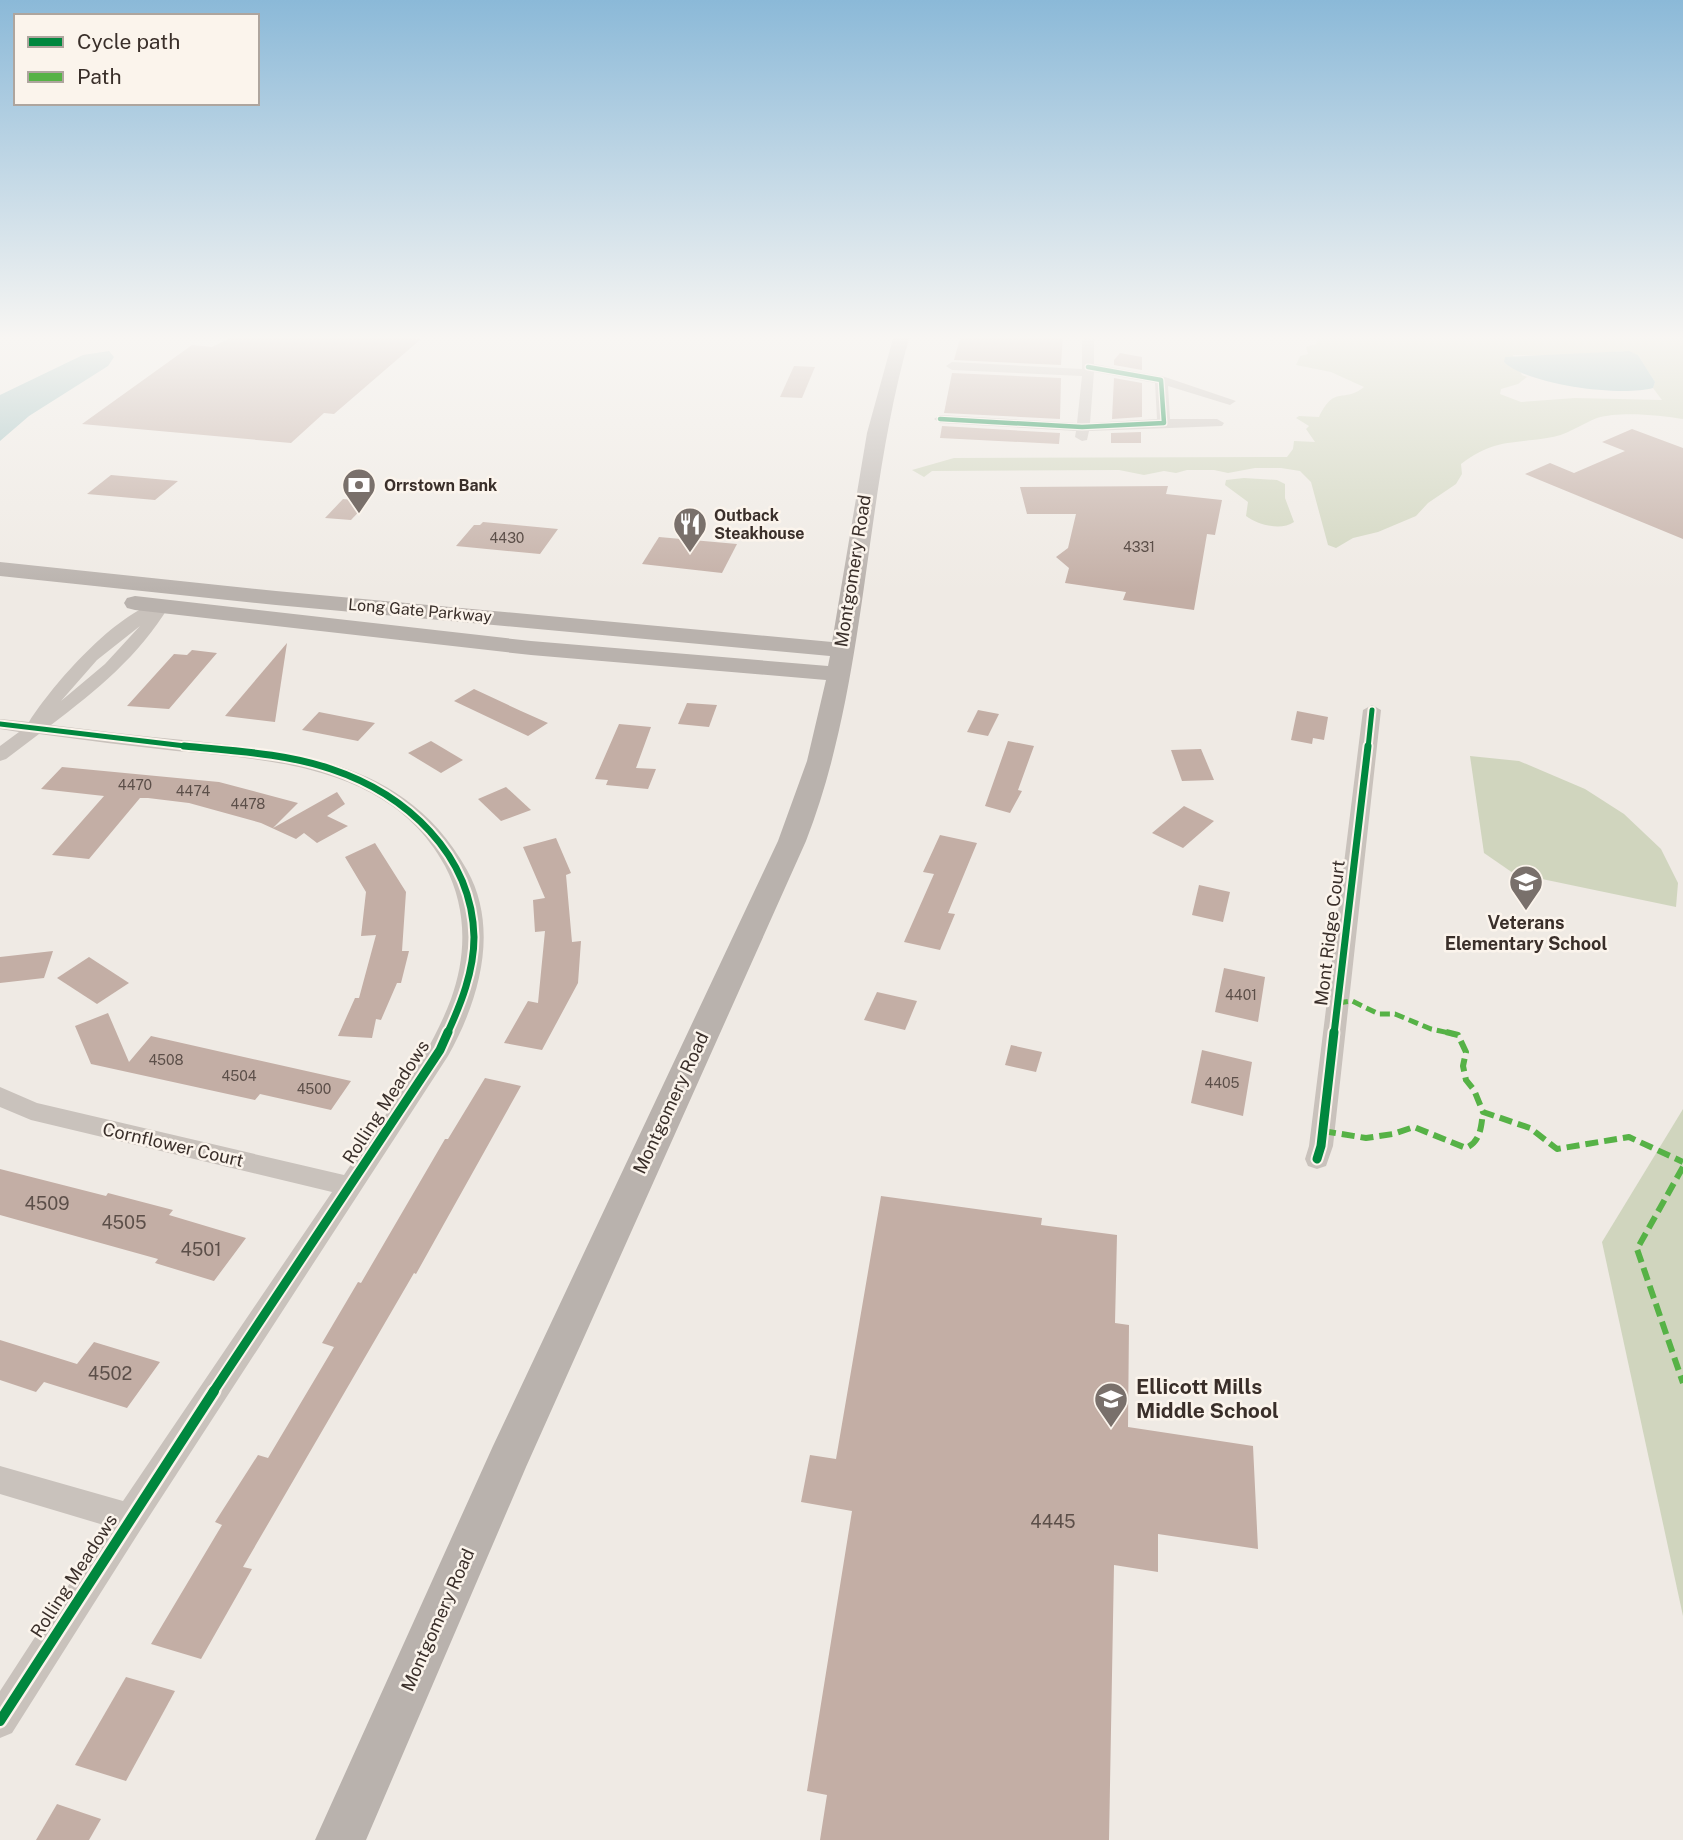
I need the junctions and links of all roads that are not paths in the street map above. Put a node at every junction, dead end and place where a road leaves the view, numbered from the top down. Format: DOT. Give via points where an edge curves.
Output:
graph roads {
  1 [pos="879,421"];
  2 [pos="960,421"];
  3 [pos="1083,421"];
  4 [pos="1164,423"];
  5 [pos="1217,423"];
  6 [pos="1082,432"];
  7 [pos="862,510"];
  8 [pos="0,569"];
  9 [pos="118,581"];
  10 [pos="0,589"];
  11 [pos="191,599"];
  12 [pos="155,600"];
  13 [pos="760,642"];
  14 [pos="839,662"];
  15 [pos="1372,710"];
  16 [pos="0,724"];
  17 [pos="34,728"];
  18 [pos="0,755"];
  19 [pos="0,1096"];
  20 [pos="1317,1159"];
  21 [pos="349,1186"];
  22 [pos="0,1480"];
  23 [pos="130,1518"];
  24 [pos="0,1721"];
  25 [pos="340,1840"];
  1 -- 7 [label="main road, Montgomery Road"];
  2 -- 6 [label="street"];
  3 -- 6 [label="street"];
  4 -- 5 [label="street"];
  4 -- 6 [label="street"];
  7 -- 13 [label="main road" via="846,513 831,608 824,621 810,631"];
  7 -- 14 [label="main road, Montgomery Road"];
  8 -- 9 [label="main road, Long Gate Parkway"];
  9 -- 11 [label="main road, Long Gate Parkway"];
  9 -- 12 [label="main road"];
  10 -- 12 [label="main road, Long Gate Parkway" via="96,600"];
  11 -- 12 [label="main road, Long Gate Parkway"];
  11 -- 12 [label="main road"];
  11 -- 13 [label="main road, Long Gate Parkway" via="232,593"];
  11 -- 14 [label="main road, Long Gate Parkway" via="531,648"];
  12 -- 17 [label="street" via="150,628 69,705"];
  13 -- 14 [label="main road, Long Gate Parkway"];
  14 -- 25 [label="main road, Montgomery Road" via="813,788 792,841"];
  15 -- 20 [label="street, Mont Ridge Court"];
  16 -- 17 [label="street, Rolling Meadows"];
  17 -- 18 [label="street"];
  17 -- 21 [label="street, Rolling Meadows" via="260,754 328,768 392,796 442,841 460,873 474,932 461,1006 440,1050"];
  19 -- 21 [label="street, Cornflower Court" via="31,1111"];
  21 -- 23 [label="street, Rolling Meadows"];
  22 -- 23 [label="street"];
  23 -- 24 [label="street, Rolling Meadows"];
}
